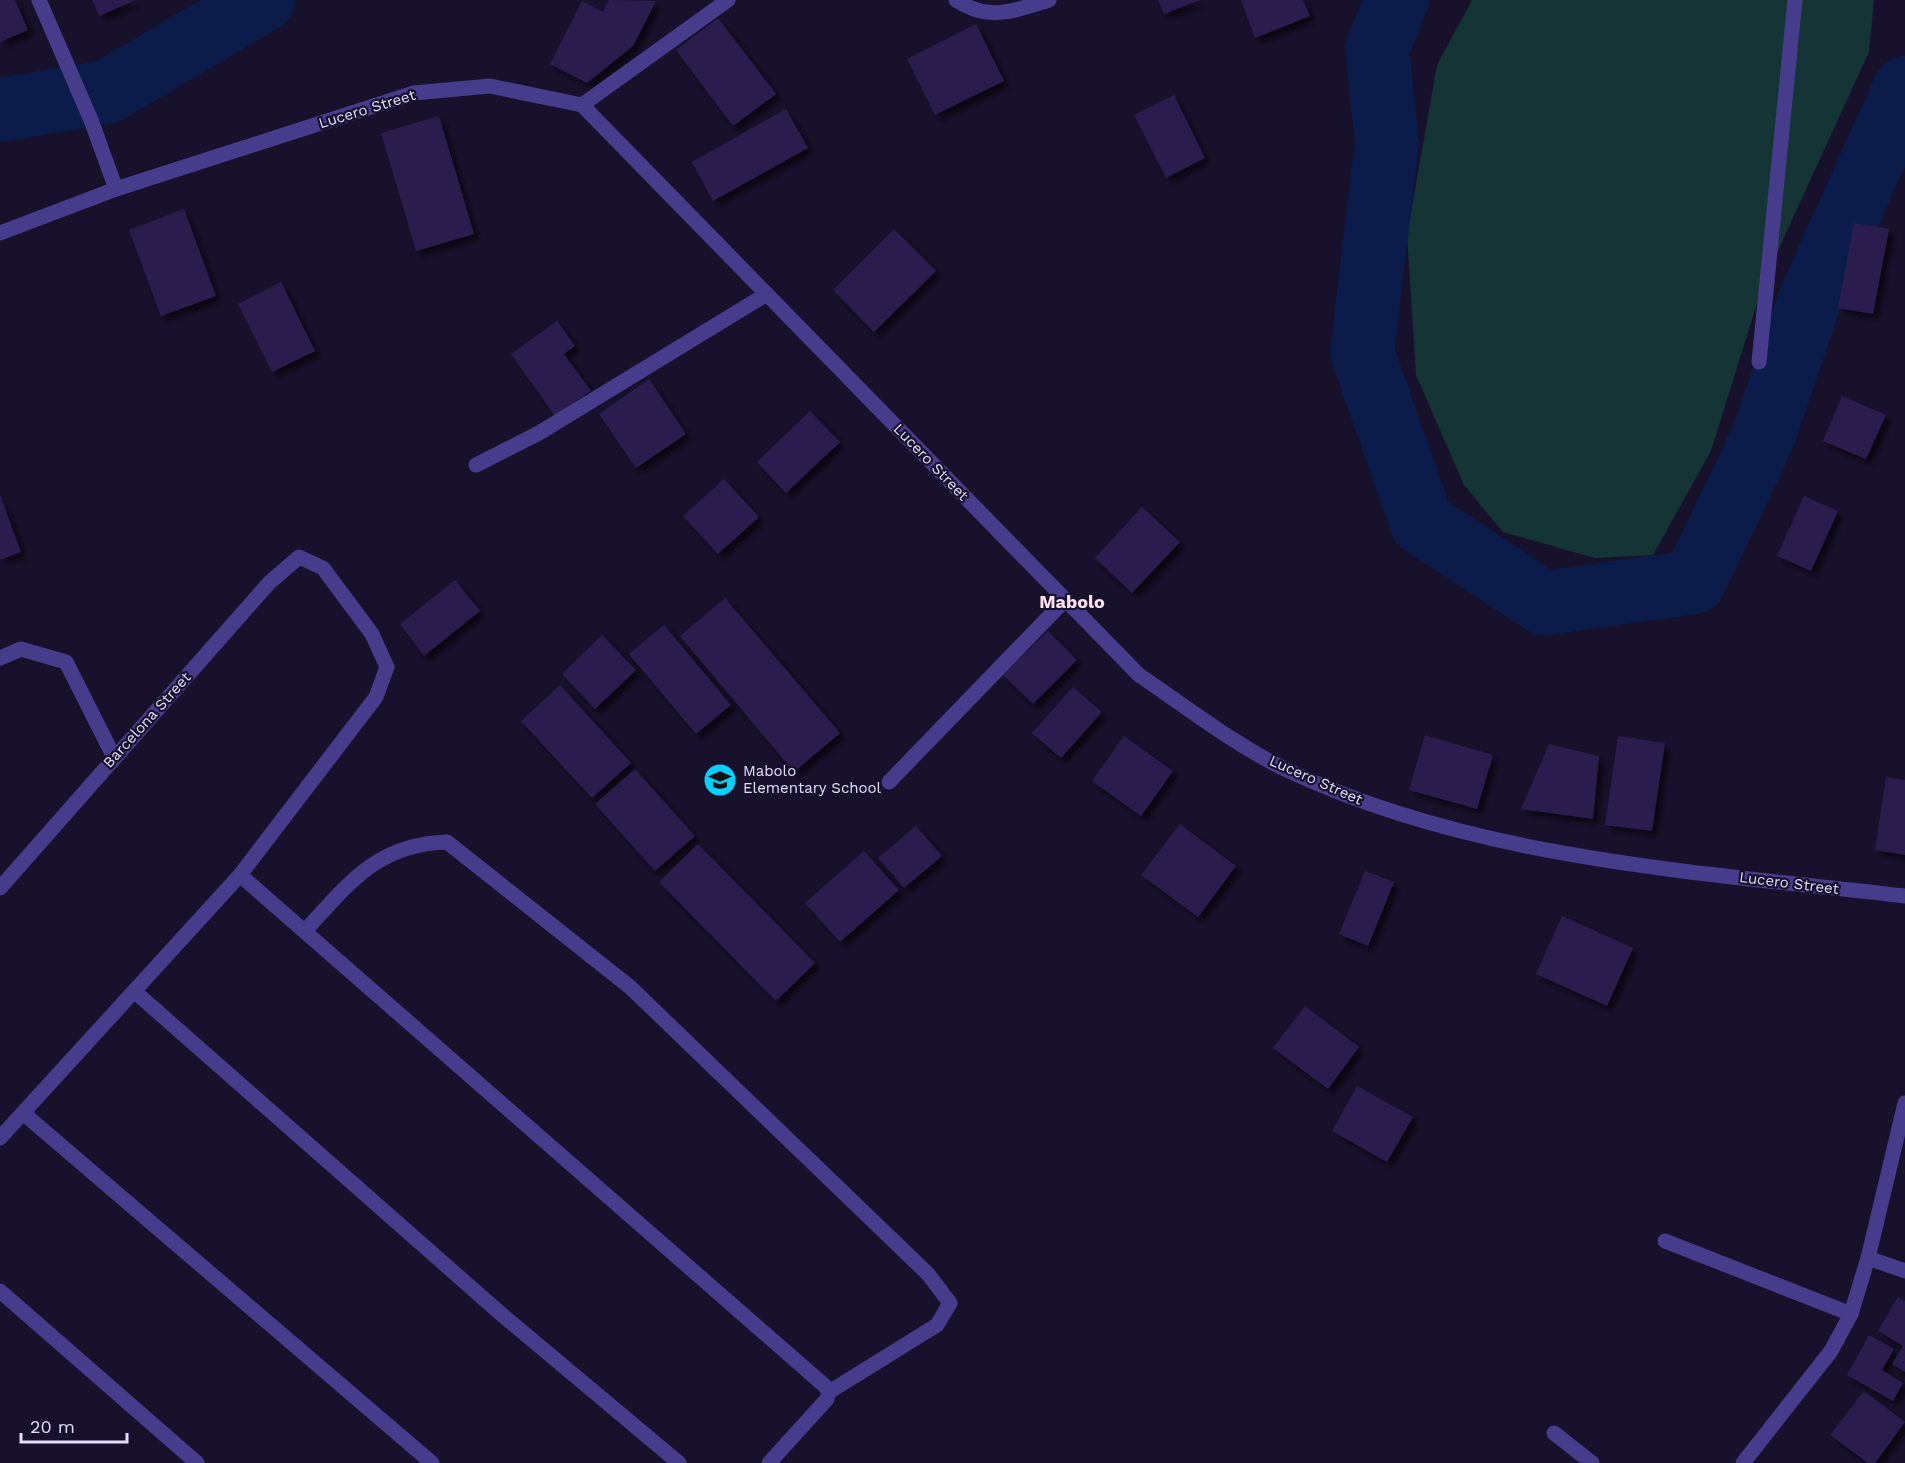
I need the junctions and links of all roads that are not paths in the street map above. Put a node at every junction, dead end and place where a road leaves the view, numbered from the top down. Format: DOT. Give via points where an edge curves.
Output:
graph roads {
  1 [pos="39,0"];
  2 [pos="728,0"];
  3 [pos="956,0"];
  4 [pos="1049,0"];
  5 [pos="1795,0"];
  6 [pos="582,105"];
  7 [pos="116,189"];
  8 [pos="0,233"];
  9 [pos="766,294"];
  10 [pos="1759,362"];
  11 [pos="476,465"];
  12 [pos="1065,600"];
  13 [pos="0,658"];
  14 [pos="114,756"];
  15 [pos="889,782"];
  16 [pos="240,875"];
  17 [pos="0,888"];
  18 [pos="1905,897"];
  19 [pos="305,931"];
  20 [pos="134,991"];
  21 [pos="1905,1103"];
  22 [pos="23,1113"];
  23 [pos="0,1138"];
  24 [pos="1665,1241"];
  25 [pos="1868,1258"];
  26 [pos="1905,1272"];
  27 [pos="0,1291"];
  28 [pos="1851,1314"];
  29 [pos="829,1392"];
  30 [pos="1554,1433"];
  31 [pos="197,1463"];
  32 [pos="432,1463"];
  33 [pos="679,1463"];
  34 [pos="769,1463"];
  35 [pos="1592,1463"];
  36 [pos="1743,1463"];
  1 -- 7 [label="street"];
  2 -- 6 [label="street"];
  3 -- 4 [label="street" via="973,12 1008,13"];
  5 -- 10 [label="street"];
  6 -- 7 [label="street, Lucero Street" via="490,87 414,93"];
  6 -- 9 [label="street, Lucero Street"];
  7 -- 8 [label="street, Lucero Street"];
  9 -- 11 [label="street" via="540,432"];
  9 -- 12 [label="street, Lucero Street"];
  12 -- 15 [label="street"];
  12 -- 18 [label="street, Lucero Street" via="1139,675 1287,770 1364,803 1555,852"];
  13 -- 14 [label="street" via="21,650 66,662"];
  14 -- 16 [label="street, Barcelona Street" via="269,583 299,557 323,568 372,634 387,667 376,697"];
  14 -- 17 [label="street, Barcelona Street"];
  16 -- 19 [label="street"];
  16 -- 20 [label="street"];
  19 -- 29 [label="street" via="812,1372"];
  19 -- 29 [label="street" via="356,875 400,849 447,842 630,987 928,1274 950,1303 937,1325"];
  20 -- 22 [label="street"];
  20 -- 33 [label="street" via="500,1313"];
  21 -- 25 [label="street"];
  22 -- 23 [label="street"];
  22 -- 32 [label="street"];
  24 -- 28 [label="street"];
  25 -- 26 [label="street"];
  25 -- 28 [label="street"];
  27 -- 31 [label="street"];
  28 -- 36 [label="street" via="1831,1351"];
  29 -- 34 [label="street"];
  30 -- 35 [label="street"];
}
